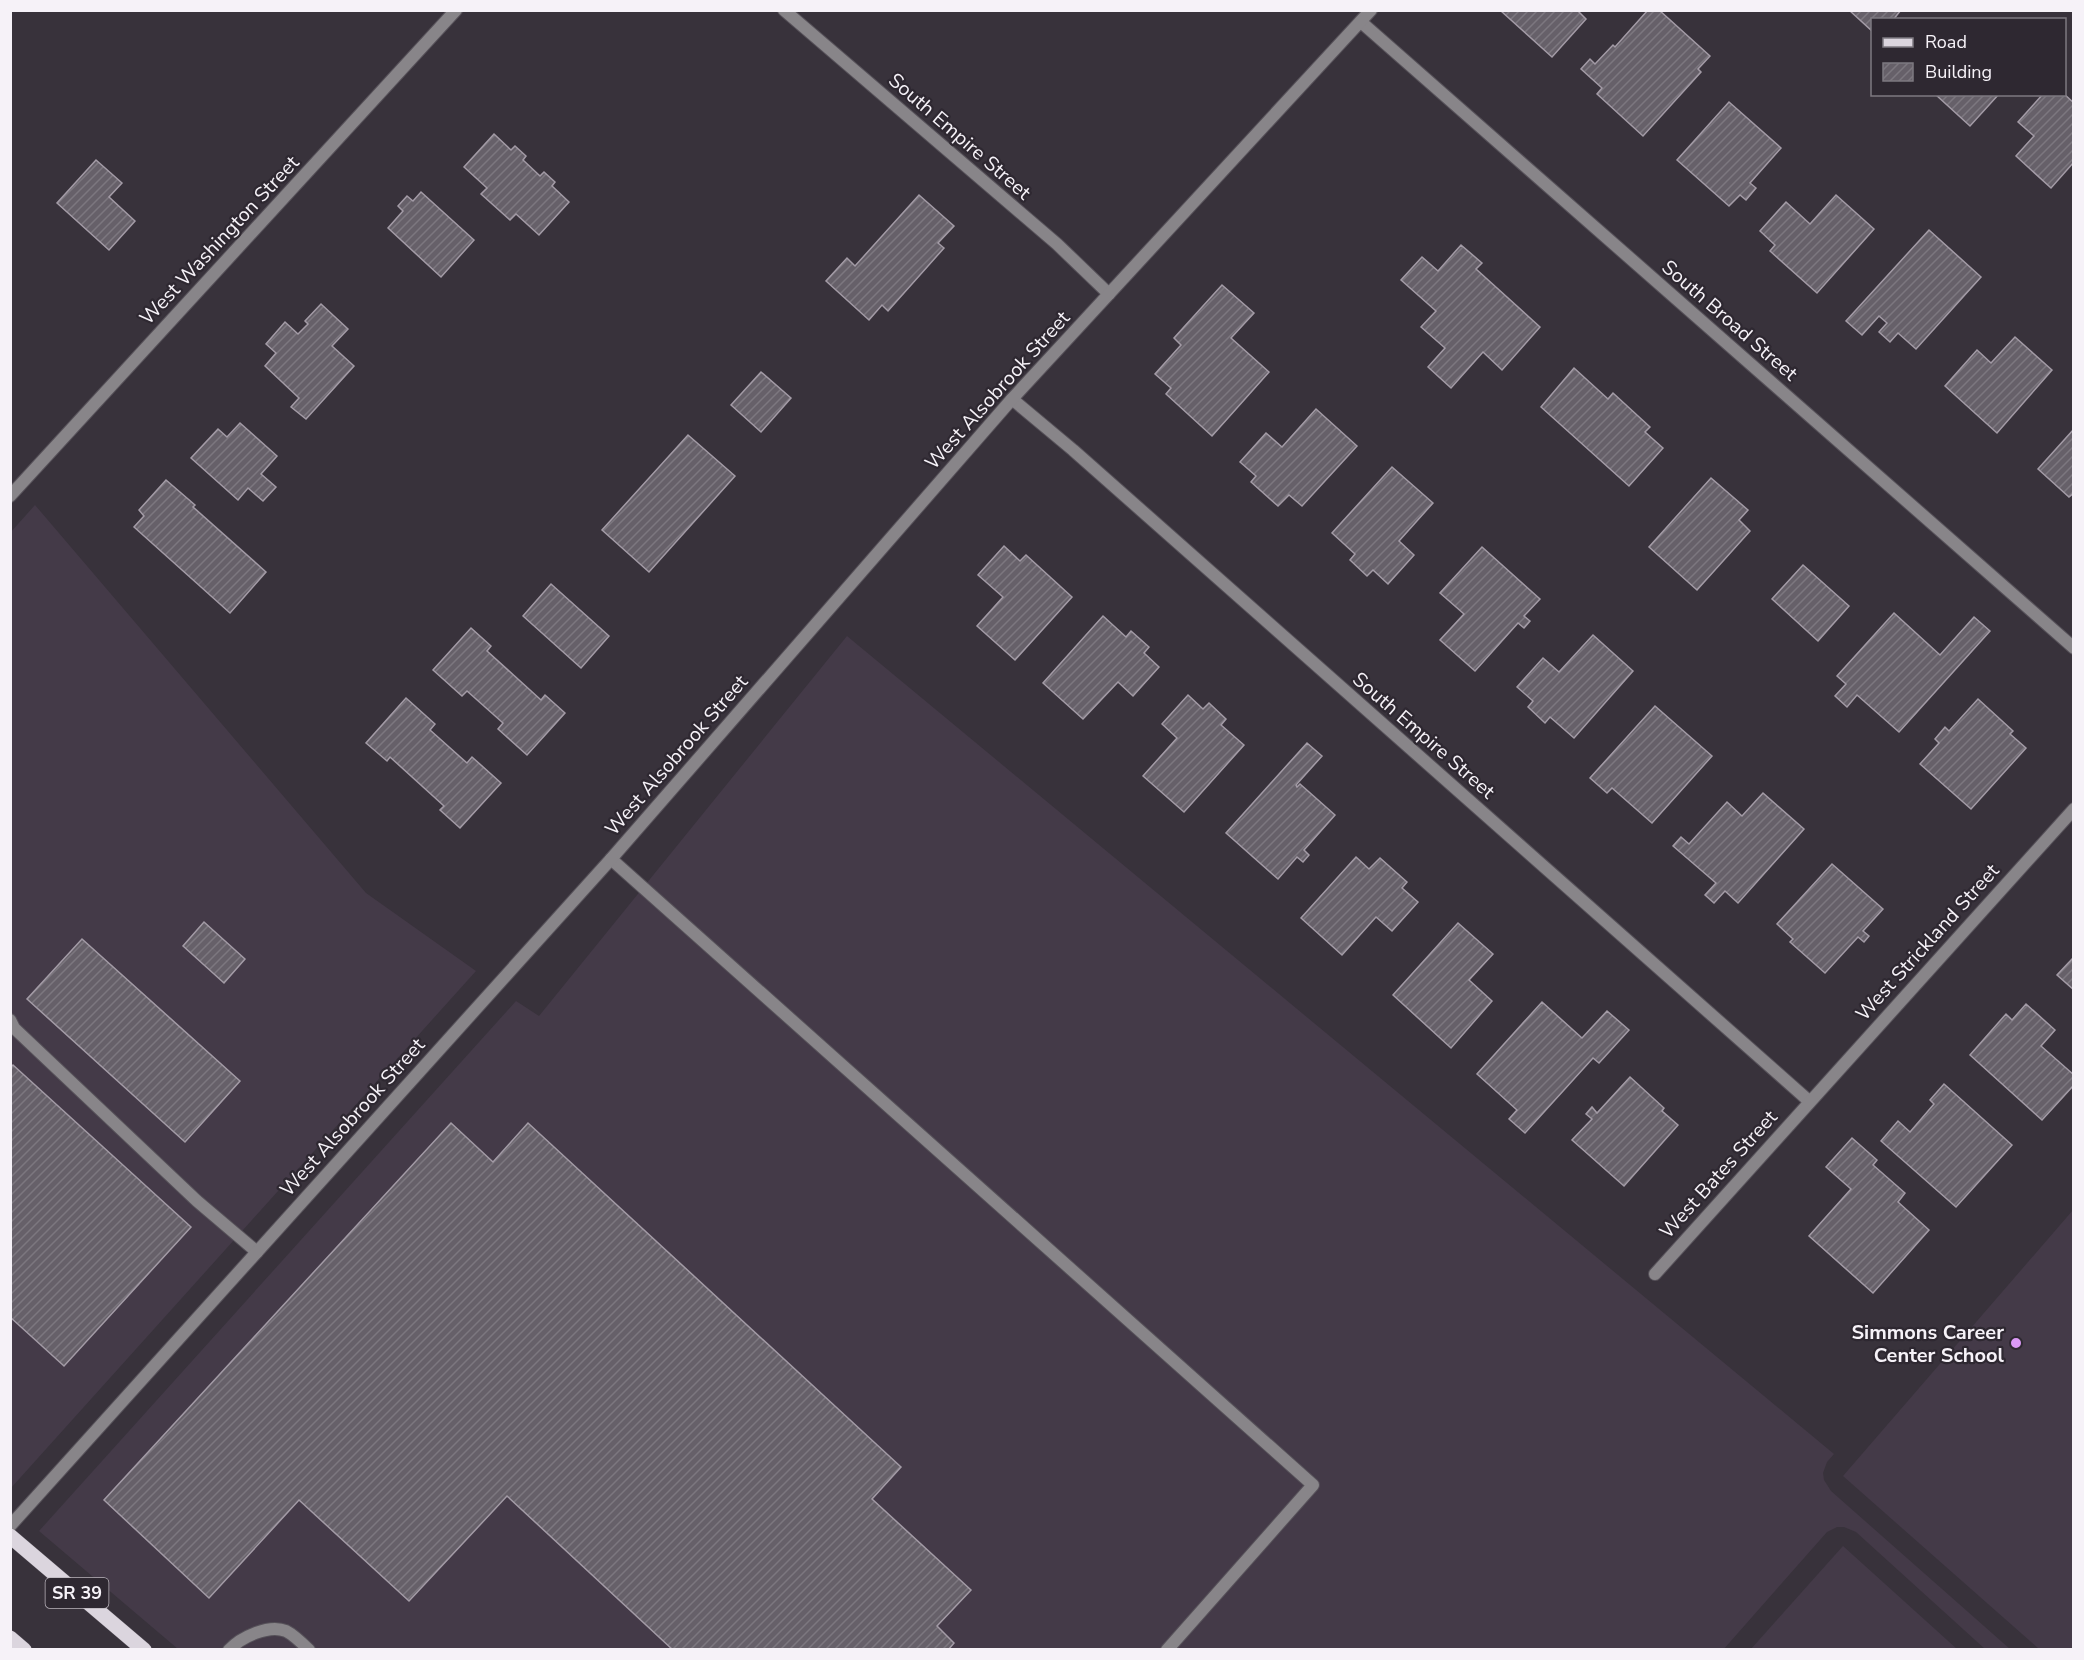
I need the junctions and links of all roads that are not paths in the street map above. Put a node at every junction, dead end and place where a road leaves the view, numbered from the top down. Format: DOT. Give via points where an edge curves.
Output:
graph roads {
  1 [pos="456,10"];
  2 [pos="784,10"];
  3 [pos="1371,10"];
  4 [pos="1361,22"];
  5 [pos="1109,294"];
  6 [pos="1012,399"];
  7 [pos="10,496"];
  8 [pos="2073,648"];
  9 [pos="2073,809"];
  10 [pos="610,859"];
  11 [pos="10,1020"];
  12 [pos="1809,1101"];
  13 [pos="256,1252"];
  14 [pos="1655,1274"];
  15 [pos="10,1526"];
  16 [pos="10,1536"];
  17 [pos="10,1638"];
  18 [pos="24,1650"];
  19 [pos="144,1650"];
  20 [pos="229,1650"];
  21 [pos="309,1650"];
  22 [pos="1167,1650"];
  1 -- 7 [label="street, West Washington Street"];
  2 -- 5 [label="street, South Empire Street" via="1057,244"];
  3 -- 4 [label="street, West Alsobrook Street"];
  4 -- 5 [label="street, West Alsobrook Street"];
  4 -- 8 [label="street, South Broad Street"];
  5 -- 6 [label="street, West Alsobrook Street"];
  6 -- 10 [label="street, West Alsobrook Street"];
  6 -- 12 [label="street, South Empire Street"];
  9 -- 12 [label="street, West Strickland Street"];
  10 -- 13 [label="street, West Alsobrook Street"];
  10 -- 22 [label="street" via="1313,1485"];
  11 -- 13 [label="street" via="31,1045"];
  12 -- 14 [label="street, West Bates Street"];
  13 -- 15 [label="street, West Alsobrook Street"];
  16 -- 19 [label="main road, SR 39"];
  17 -- 18 [label="main road"];
  20 -- 21 [label="street" via="268,1629 286,1631"];
}
